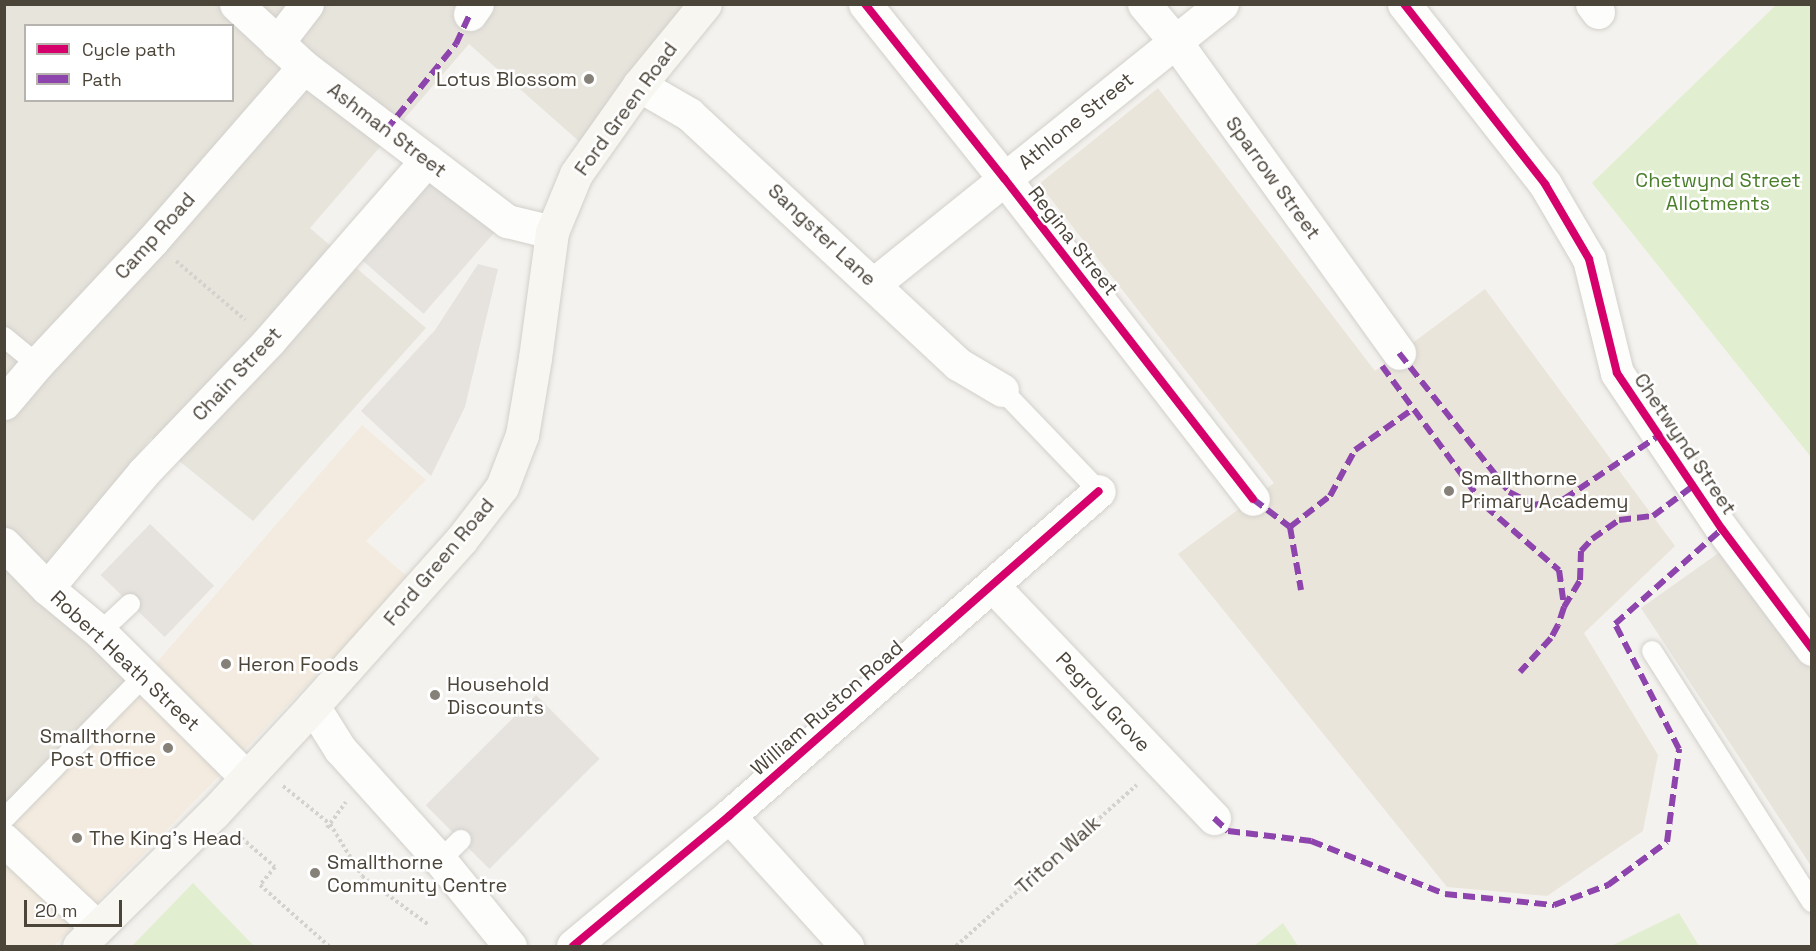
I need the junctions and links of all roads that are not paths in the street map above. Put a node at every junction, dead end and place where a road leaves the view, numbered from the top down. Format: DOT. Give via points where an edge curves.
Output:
graph roads {
  1 [pos="236,4"];
  2 [pos="308,4"];
  3 [pos="705,4"];
  4 [pos="866,4"];
  5 [pos="1143,4"];
  6 [pos="1222,4"];
  7 [pos="1404,4"];
  8 [pos="1175,41"];
  9 [pos="277,43"];
  10 [pos="304,67"];
  11 [pos="639,85"];
  12 [pos="427,160"];
  13 [pos="1004,178"];
  14 [pos="552,232"];
  15 [pos="875,283"];
  16 [pos="4,337"];
  17 [pos="1399,354"];
  18 [pos="37,364"];
  19 [pos="1002,390"];
  20 [pos="4,403"];
  21 [pos="1099,491"];
  22 [pos="1253,499"];
  23 [pos="4,544"];
  24 [pos="992,585"];
  25 [pos="47,588"];
  26 [pos="130,604"];
  27 [pos="100,632"];
  28 [pos="1810,643"];
  29 [pos="1652,651"];
  30 [pos="144,676"];
  31 [pos="314,706"];
  32 [pos="246,777"];
  33 [pos="729,816"];
  34 [pos="1214,818"];
  35 [pos="4,819"];
  36 [pos="4,840"];
  37 [pos="1812,902"];
  38 [pos="88,937"];
  39 [pos="510,946"];
  40 [pos="573,946"];
  41 [pos="847,946"];
  1 -- 9 [label="street, Ashman Street"];
  2 -- 9 [label="street"];
  3 -- 11 [label="main road, Ford Green Road"];
  4 -- 13 [label="street, Regina Street"];
  5 -- 8 [label="street, Sparrow Street"];
  6 -- 8 [label="street, Athlone Street"];
  7 -- 28 [label="street, Chetwynd Street" via="1545,184 1589,259 1617,374 1722,528"];
  8 -- 13 [label="street, Athlone Street"];
  8 -- 17 [label="street, Sparrow Street"];
  9 -- 10 [label="street, Ashman Street"];
  10 -- 12 [label="street, Ashman Street"];
  10 -- 18 [label="street, Camp Road" via="152,241"];
  11 -- 14 [label="main road, Ford Green Road" via="576,174"];
  11 -- 15 [label="street, Sangster Lane" via="689,114"];
  12 -- 14 [label="street, Ashman Street" via="507,221"];
  12 -- 25 [label="street, Chain Street" via="269,341 144,472"];
  13 -- 15 [label="street, Athlone Street"];
  13 -- 22 [label="street, Regina Street"];
  14 -- 31 [label="main road, Ford Green Road" via="522,435 502,488"];
  15 -- 19 [label="street, Sangster Lane" via="958,364"];
  16 -- 18 [label="lane"];
  18 -- 20 [label="street, Camp Road"];
  19 -- 21 [label="lane"];
  21 -- 24 [label="street, William Ruston Road"];
  23 -- 25 [label="street, Robert Heath Street"];
  24 -- 33 [label="street, William Ruston Road"];
  24 -- 34 [label="street, Pegroy Grove"];
  25 -- 27 [label="street, Robert Heath Street"];
  26 -- 27 [label="lane"];
  27 -- 30 [label="street, Robert Heath Street"];
  29 -- 37 [label="lane"];
  30 -- 32 [label="street, Robert Heath Street"];
  30 -- 35 [label="lane"];
  31 -- 32 [label="main road, Ford Green Road"];
  31 -- 39 [label="street" via="340,749 451,850"];
  32 -- 38 [label="main road, Ford Green Road"];
  33 -- 40 [label="street, William Ruston Road"];
  33 -- 41 [label="street"];
  36 -- 38 [label="street"];
}
